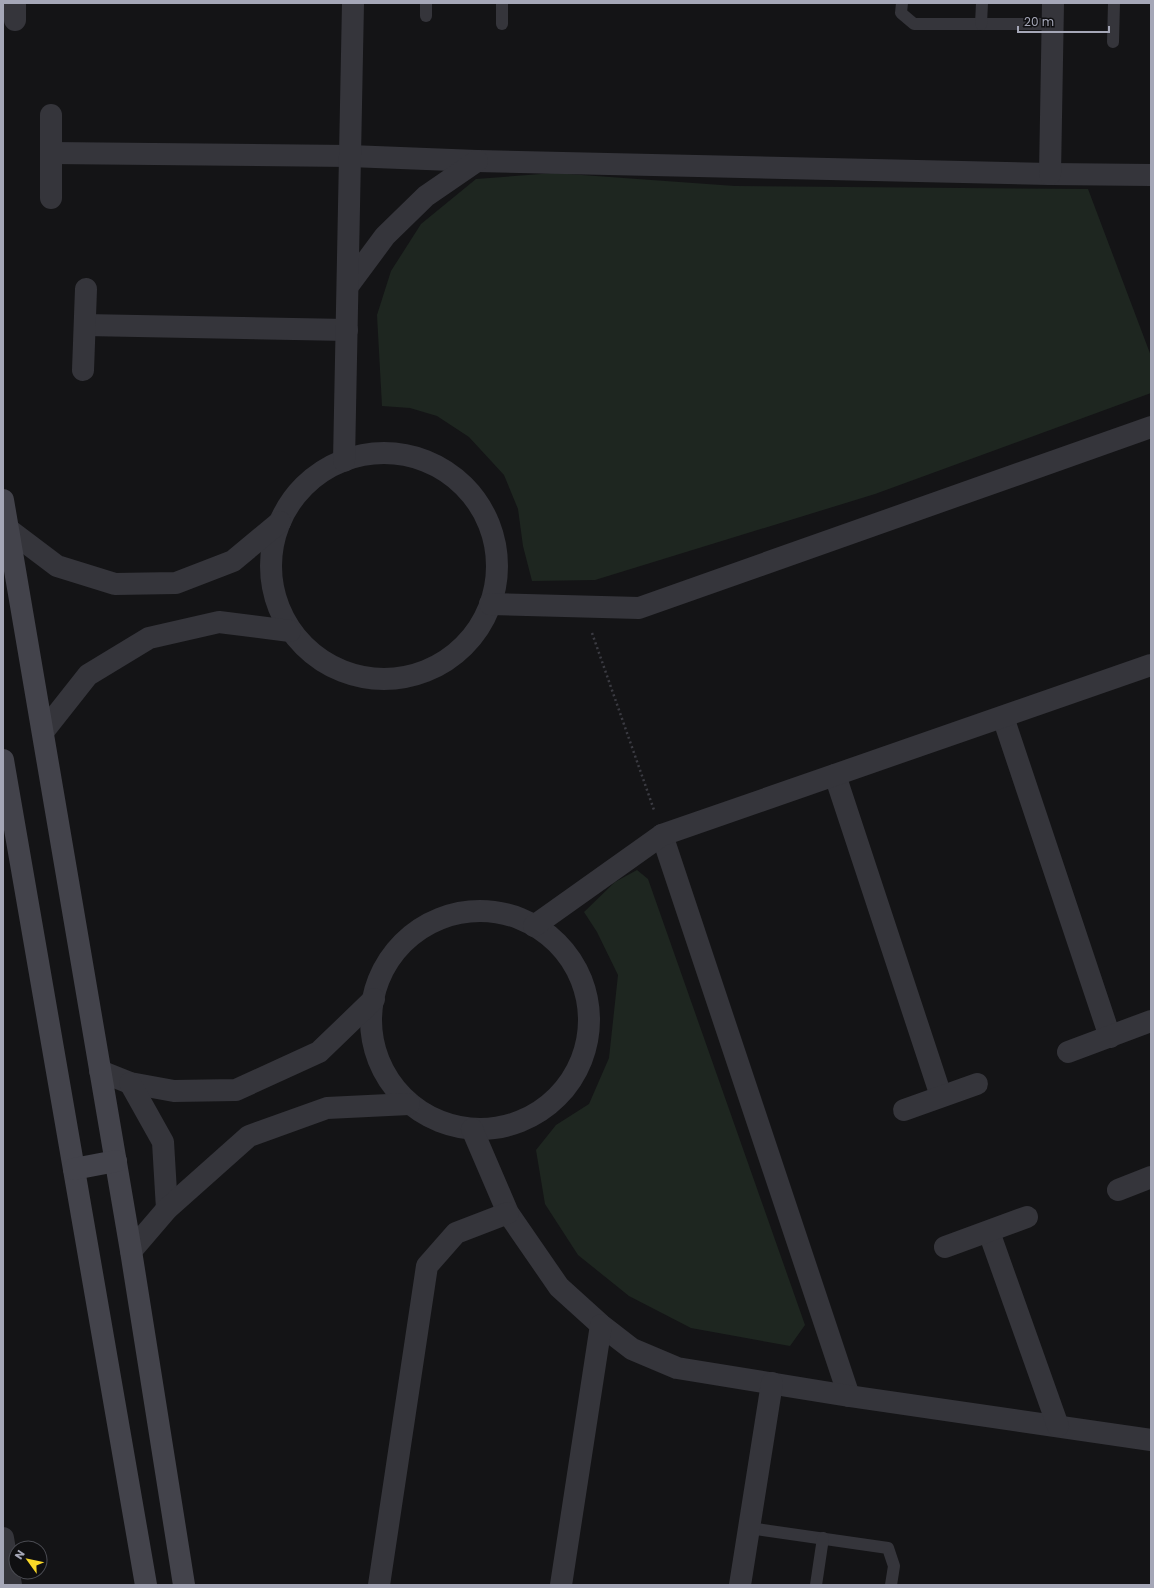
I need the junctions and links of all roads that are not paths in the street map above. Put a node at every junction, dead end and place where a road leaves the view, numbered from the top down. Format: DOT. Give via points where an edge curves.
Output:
graph roads {
  1 [pos="353,3"];
  2 [pos="426,3"];
  3 [pos="502,3"];
  4 [pos="902,3"];
  5 [pos="982,3"];
  6 [pos="1114,3"];
  7 [pos="1052,14"];
  8 [pos="426,16"];
  9 [pos="502,24"];
  10 [pos="981,24"];
  11 [pos="1113,42"];
  12 [pos="51,114"];
  13 [pos="52,153"];
  14 [pos="350,156"];
  15 [pos="477,161"];
  16 [pos="1050,174"];
  17 [pos="1151,175"];
  18 [pos="51,198"];
  19 [pos="348,286"];
  20 [pos="86,289"];
  21 [pos="85,325"];
  22 [pos="347,330"];
  23 [pos="83,370"];
  24 [pos="1151,427"];
  25 [pos="344,461"];
  26 [pos="3,500"];
  27 [pos="280,522"];
  28 [pos="8,529"];
  29 [pos="490,604"];
  30 [pos="290,631"];
  31 [pos="1151,665"];
  32 [pos="1003,717"];
  33 [pos="43,732"];
  34 [pos="3,760"];
  35 [pos="835,775"];
  36 [pos="662,835"];
  37 [pos="534,926"];
  38 [pos="374,998"];
  39 [pos="1151,1021"];
  40 [pos="1110,1037"];
  41 [pos="1068,1052"];
  42 [pos="100,1071"];
  43 [pos="130,1083"];
  44 [pos="977,1084"];
  45 [pos="941,1096"];
  46 [pos="409,1104"];
  47 [pos="904,1110"];
  48 [pos="472,1129"];
  49 [pos="116,1162"];
  50 [pos="74,1170"];
  51 [pos="1151,1177"];
  52 [pos="1118,1190"];
  53 [pos="167,1209"];
  54 [pos="508,1213"];
  55 [pos="1027,1217"];
  56 [pos="989,1232"];
  57 [pos="945,1247"];
  58 [pos="131,1251"];
  59 [pos="600,1325"];
  60 [pos="772,1383"];
  61 [pos="849,1396"];
  62 [pos="1058,1426"];
  63 [pos="1151,1440"];
  64 [pos="749,1528"];
  65 [pos="3,1538"];
  66 [pos="823,1538"];
  67 [pos="11,1585"];
  68 [pos="146,1585"];
  69 [pos="184,1585"];
  70 [pos="379,1585"];
  71 [pos="561,1585"];
  72 [pos="740,1585"];
  73 [pos="816,1585"];
  74 [pos="891,1585"];
  1 -- 14 [label="street"];
  2 -- 8 [label="lane"];
  3 -- 9 [label="lane"];
  4 -- 10 [label="lane" via="901,13 914,24"];
  5 -- 10 [label="lane"];
  6 -- 11 [label="lane"];
  7 -- 10 [label="lane"];
  7 -- 16 [label="street"];
  12 -- 13 [label="street"];
  13 -- 14 [label="street"];
  13 -- 18 [label="street"];
  14 -- 15 [label="street"];
  14 -- 19 [label="street"];
  15 -- 16 [label="street"];
  15 -- 19 [label="street" via="426,196 385,236"];
  16 -- 17 [label="street"];
  19 -- 22 [label="street"];
  20 -- 21 [label="street"];
  21 -- 22 [label="street"];
  21 -- 23 [label="street"];
  22 -- 25 [label="street"];
  24 -- 29 [label="street" via="639,608"];
  25 -- 27 [label="street" via="324,470 306,484 291,502"];
  25 -- 29 [label="street" via="365,455 388,453 410,456 431,463 467,490 481,508 491,531 496,554 496,579"];
  26 -- 28 [label="main road"];
  27 -- 28 [label="street" via="233,561 176,582 160,583 115,584 57,566"];
  27 -- 30 [label="street" via="273,544 273,589 279,610"];
  28 -- 33 [label="main road"];
  29 -- 30 [label="street" via="479,626 463,646 444,662 422,672 398,678 373,679 349,674 321,660 306,649"];
  30 -- 33 [label="street" via="219,622 149,638 88,675"];
  31 -- 32 [label="street"];
  32 -- 35 [label="street"];
  32 -- 40 [label="street"];
  33 -- 42 [label="main road"];
  34 -- 50 [label="main road"];
  35 -- 36 [label="street"];
  35 -- 45 [label="street"];
  36 -- 37 [label="street"];
  36 -- 61 [label="street"];
  37 -- 38 [label="street" via="498,912 475,911 451,915 429,924 410,938 394,955 381,976"];
  37 -- 48 [label="street" via="559,944 581,979 589,1021 587,1042 570,1082 556,1099 538,1113 510,1125"];
  38 -- 43 [label="street" via="319,1052 236,1090 174,1091"];
  38 -- 46 [label="street" via="374,1046 382,1068"];
  39 -- 40 [label="street"];
  40 -- 41 [label="street"];
  42 -- 43 [label="street"];
  42 -- 49 [label="main road"];
  43 -- 53 [label="street" via="163,1142"];
  44 -- 45 [label="street"];
  45 -- 47 [label="street"];
  46 -- 48 [label="street" via="428,1117 449,1125"];
  46 -- 53 [label="street" via="327,1108 248,1136"];
  48 -- 54 [label="street"];
  49 -- 50 [label="main road"];
  49 -- 58 [label="main road"];
  50 -- 68 [label="main road"];
  51 -- 52 [label="street"];
  53 -- 58 [label="street"];
  54 -- 59 [label="street" via="559,1287"];
  54 -- 70 [label="street" via="456,1233 427,1266"];
  55 -- 56 [label="street"];
  56 -- 57 [label="street"];
  56 -- 62 [label="street"];
  58 -- 69 [label="main road"];
  59 -- 60 [label="street" via="632,1350 677,1368"];
  59 -- 71 [label="street"];
  60 -- 61 [label="street"];
  60 -- 64 [label="street"];
  61 -- 62 [label="street"];
  62 -- 63 [label="street"];
  64 -- 66 [label="lane"];
  64 -- 72 [label="street"];
  65 -- 67 [label="street"];
  66 -- 73 [label="lane"];
  66 -- 74 [label="lane" via="888,1548 894,1566"];
}
